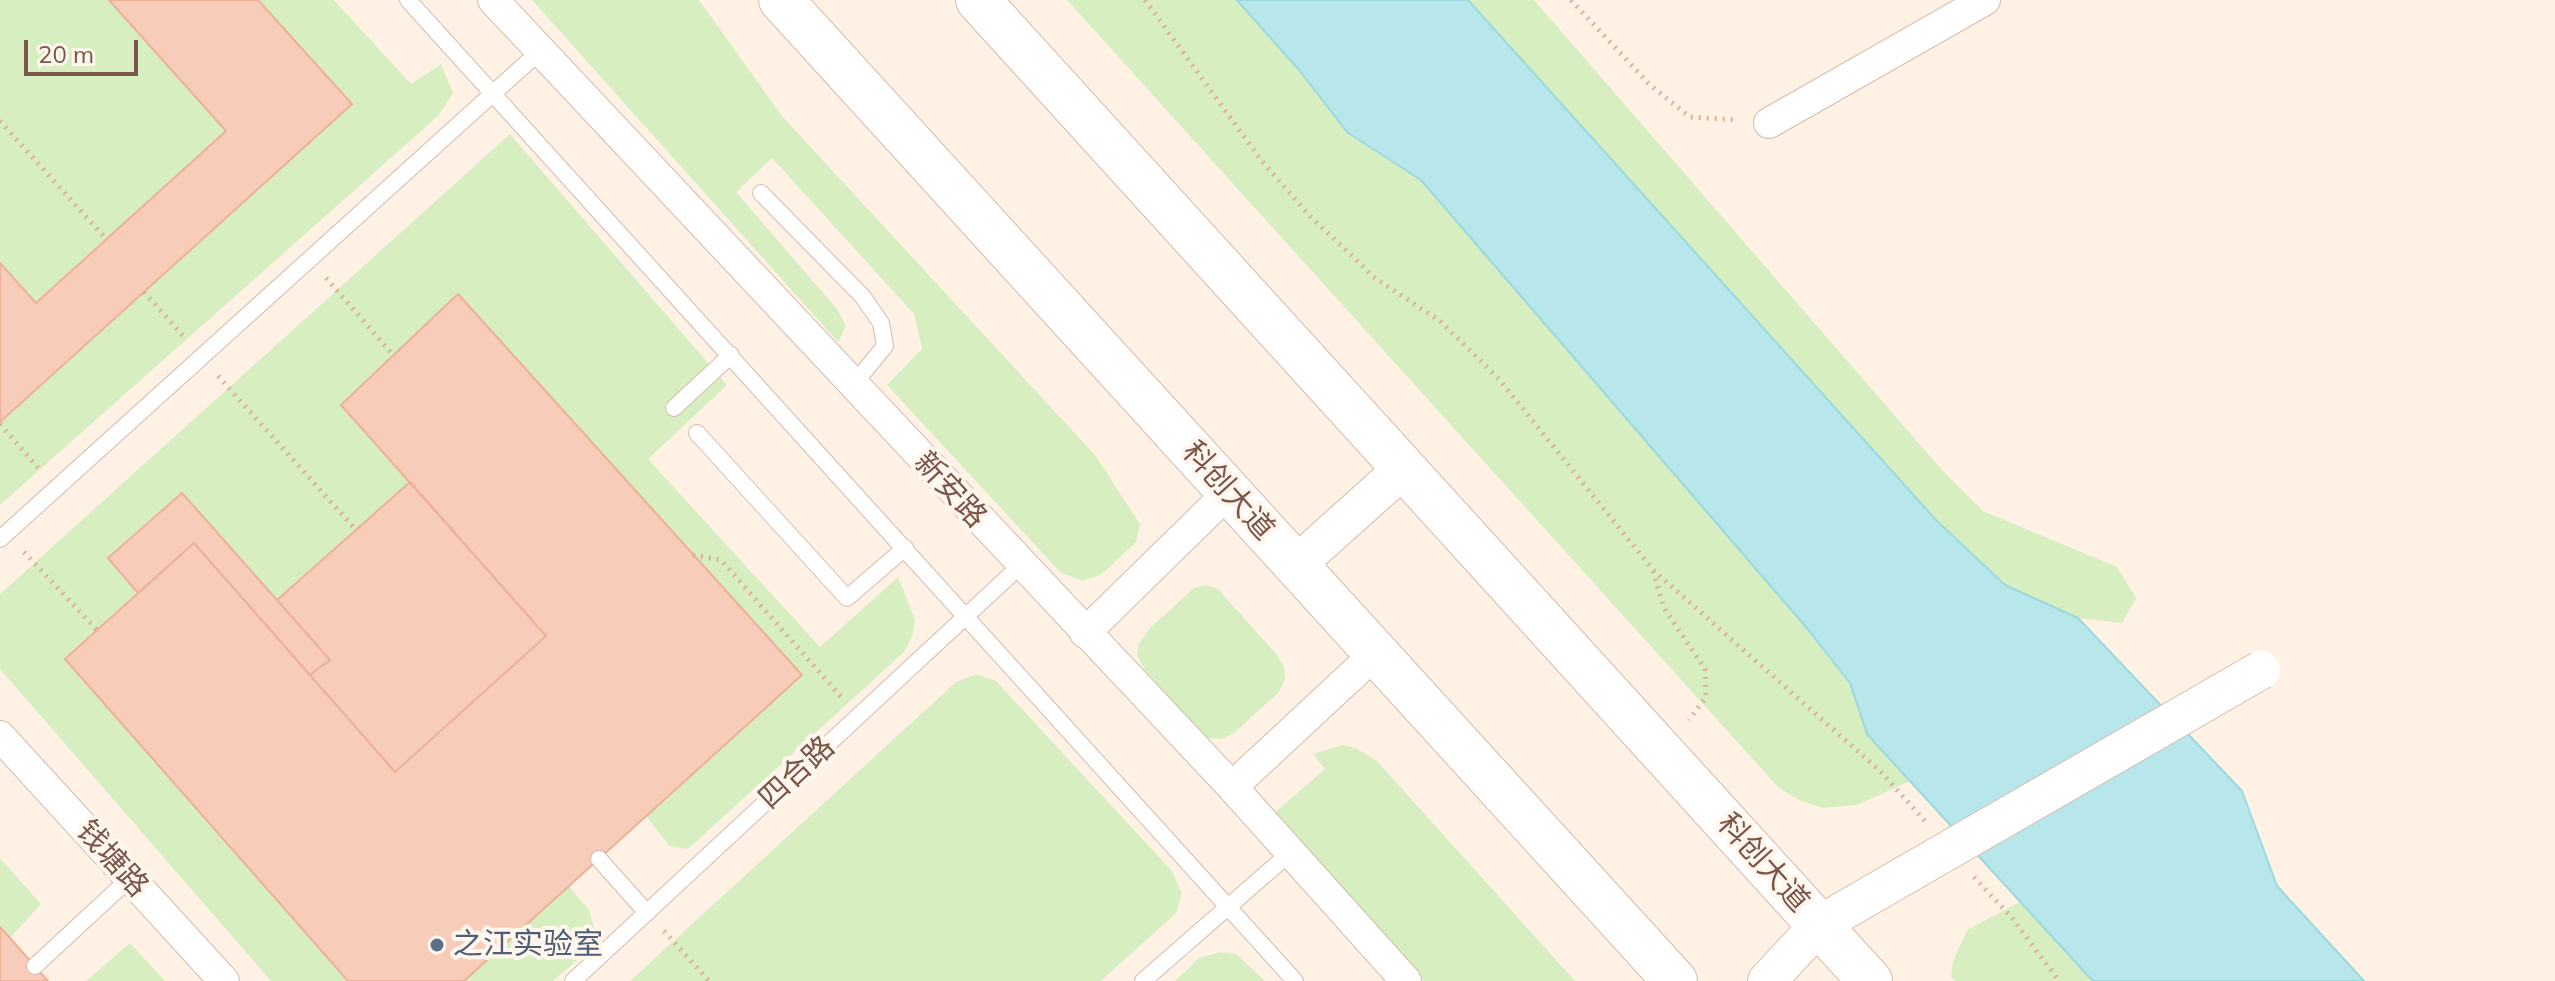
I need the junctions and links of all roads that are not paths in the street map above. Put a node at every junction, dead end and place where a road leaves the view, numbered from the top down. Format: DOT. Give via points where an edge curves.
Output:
graph roads {
  1 [pos="408,0"];
  2 [pos="493,0"];
  3 [pos="781,0"];
  4 [pos="978,0"];
  5 [pos="1985,0"];
  6 [pos="540,51"];
  7 [pos="494,93"];
  8 [pos="1769,123"];
  9 [pos="761,193"];
  10 [pos="731,355"];
  11 [pos="853,385"];
  12 [pos="674,408"];
  13 [pos="697,433"];
  14 [pos="1404,468"];
  15 [pos="1229,492"];
  16 [pos="3,536"];
  17 [pos="905,548"];
  18 [pos="1021,565"];
  19 [pos="1296,565"];
  20 [pos="966,616"];
  21 [pos="1085,633"];
  22 [pos="1376,653"];
  23 [pos="2261,670"];
  24 [pos="5,751"];
  25 [pos="1232,787"];
  26 [pos="1291,852"];
  27 [pos="599,859"];
  28 [pos="130,878"];
  29 [pos="1228,907"];
  30 [pos="647,913"];
  31 [pos="1819,925"];
  32 [pos="35,966"];
  33 [pos="1293,980"];
  34 [pos="224,981"];
  35 [pos="573,981"];
  36 [pos="1143,981"];
  37 [pos="1406,981"];
  38 [pos="1675,981"];
  39 [pos="1767,981"];
  40 [pos="1870,981"];
  1 -- 7 [label="lane"];
  2 -- 6 [label="street, 新安路"];
  3 -- 15 [label="main road, 科创大道"];
  4 -- 14 [label="main road, 科创大道"];
  5 -- 8 [label="street"];
  6 -- 7 [label="lane"];
  6 -- 11 [label="street, 新安路"];
  7 -- 10 [label="lane"];
  7 -- 16 [label="lane"];
  9 -- 11 [label="lane" via="863,297 881,323 885,346"];
  10 -- 12 [label="lane"];
  10 -- 17 [label="lane"];
  11 -- 18 [label="street, 新安路"];
  13 -- 17 [label="lane" via="847,598"];
  14 -- 19 [label="street"];
  14 -- 31 [label="main road, 科创大道"];
  15 -- 19 [label="main road, 科创大道"];
  15 -- 21 [label="street"];
  17 -- 20 [label="lane"];
  18 -- 20 [label="lane, 四合路"];
  18 -- 21 [label="street, 新安路"];
  19 -- 22 [label="main road, 科创大道"];
  20 -- 29 [label="lane"];
  20 -- 30 [label="lane, 四合路"];
  21 -- 25 [label="street, 新安路"];
  22 -- 25 [label="street"];
  22 -- 38 [label="main road, 科创大道"];
  23 -- 31 [label="street, bridge"];
  24 -- 28 [label="street, 钱塘路"];
  25 -- 26 [label="street, 新安路"];
  26 -- 29 [label="lane"];
  26 -- 37 [label="street, 新安路"];
  27 -- 30 [label="lane"];
  28 -- 32 [label="lane"];
  28 -- 34 [label="street, 钱塘路"];
  29 -- 33 [label="lane"];
  29 -- 36 [label="lane"];
  30 -- 35 [label="lane, 四合路"];
  31 -- 39 [label="street"];
  31 -- 40 [label="main road, 科创大道"];
}
